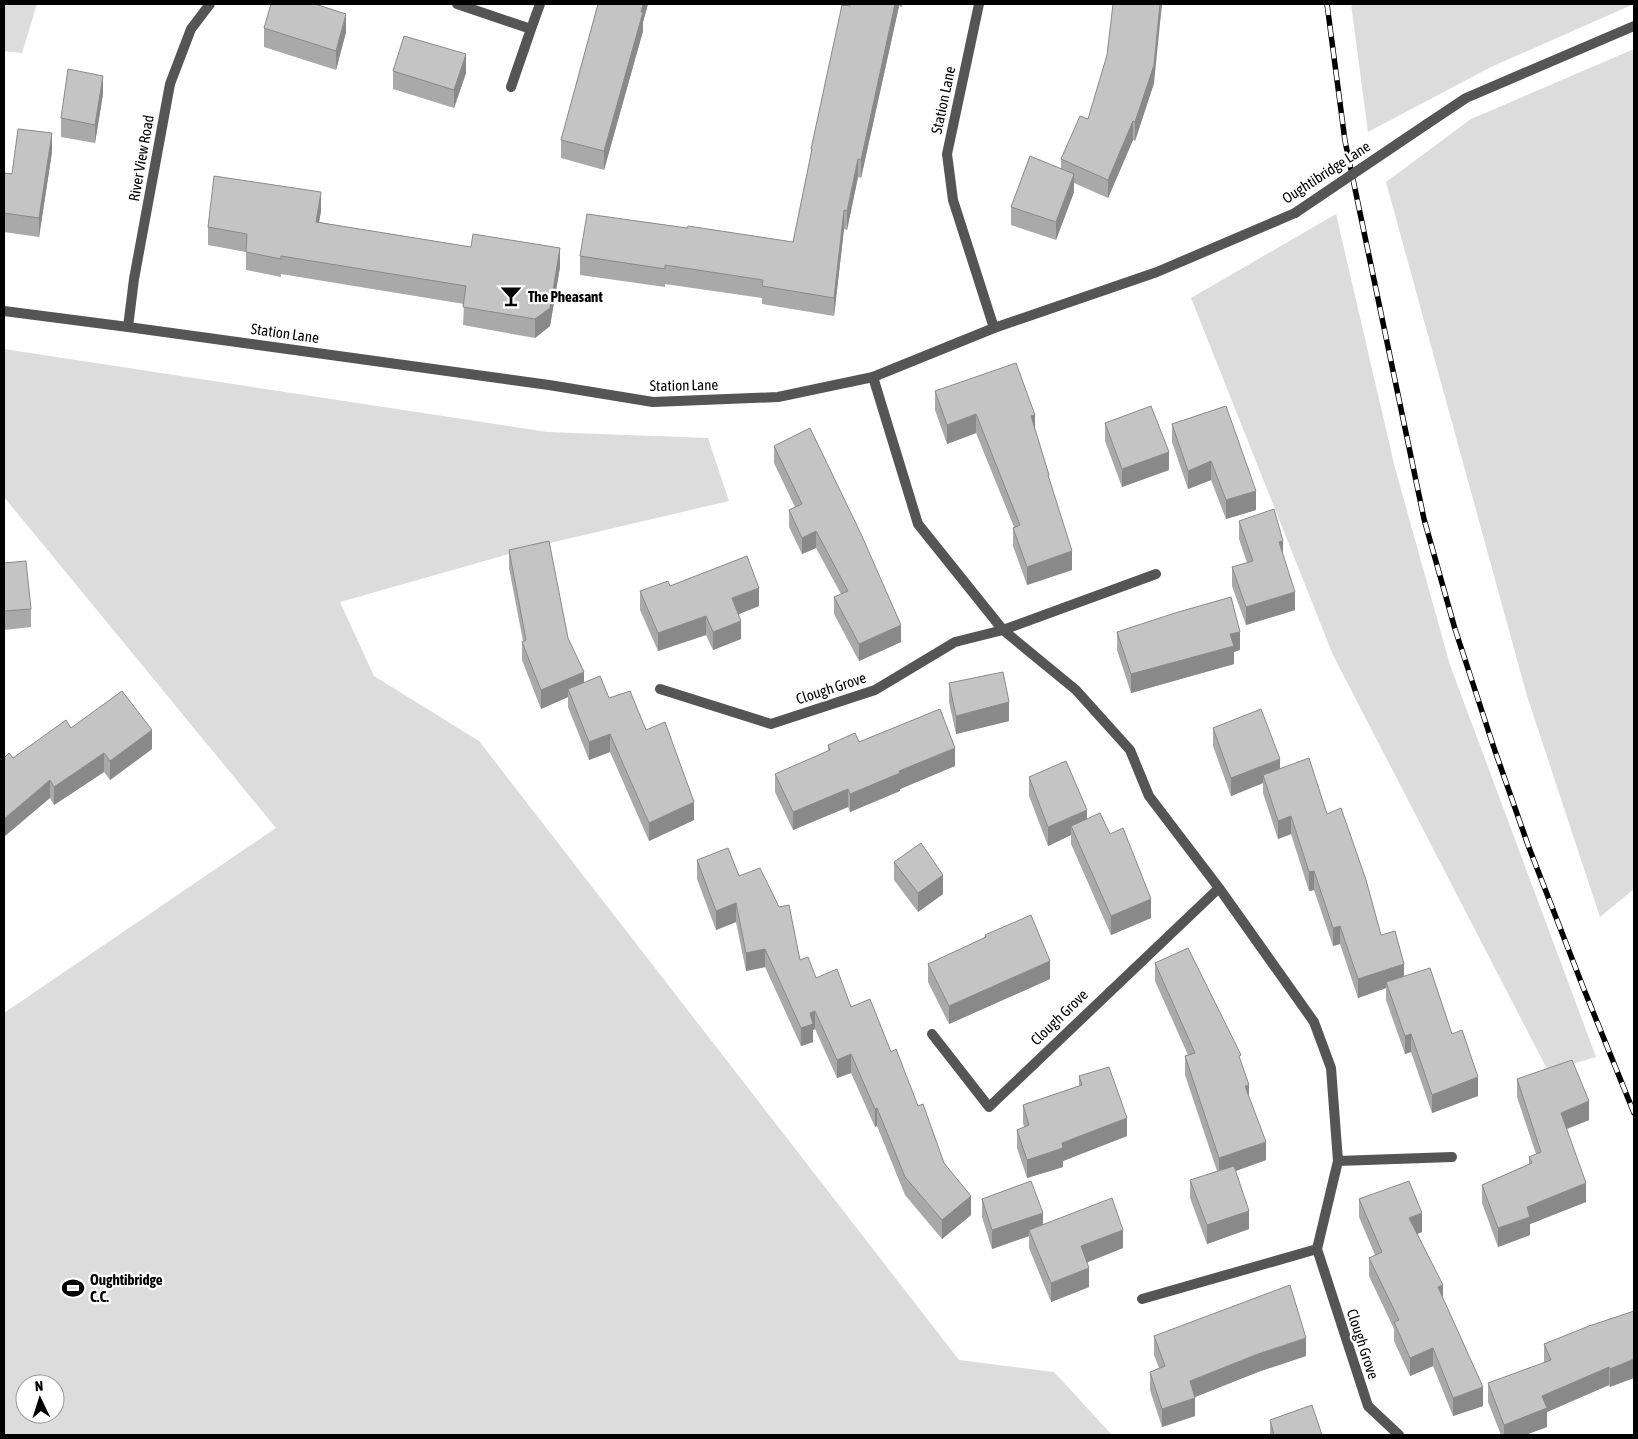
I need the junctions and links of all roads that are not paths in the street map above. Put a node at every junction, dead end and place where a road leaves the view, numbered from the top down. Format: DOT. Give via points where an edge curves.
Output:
graph roads {
  1 [pos="210,4"];
  2 [pos="456,4"];
  3 [pos="540,4"];
  4 [pos="979,4"];
  5 [pos="1634,26"];
  6 [pos="531,29"];
  7 [pos="511,87"];
  8 [pos="4,311"];
  9 [pos="128,326"];
  10 [pos="994,328"];
  11 [pos="873,377"];
  12 [pos="1156,574"];
  13 [pos="1003,630"];
  14 [pos="660,689"];
  15 [pos="1219,888"];
  16 [pos="932,1034"];
  17 [pos="1452,1157"];
  18 [pos="1338,1161"];
  19 [pos="1318,1250"];
  20 [pos="1142,1299"];
  21 [pos="1399,1435"];
  1 -- 9 [label="street, River View Road" via="191,29 170,84"];
  2 -- 6 [label="street"];
  3 -- 6 [label="street"];
  4 -- 10 [label="street, Station Lane" via="947,154 953,200"];
  5 -- 10 [label="street, Oughtibridge Lane, bridge" via="1466,98 1295,213 1157,272"];
  6 -- 7 [label="street"];
  8 -- 9 [label="street, Station Lane"];
  9 -- 11 [label="street, Station Lane" via="653,402 778,397"];
  10 -- 11 [label="street, Station Lane"];
  11 -- 13 [label="street" via="918,524"];
  12 -- 13 [label="street, Clough Grove"];
  13 -- 14 [label="street, Clough Grove" via="955,642 875,690 770,724"];
  13 -- 15 [label="street" via="1076,690 1130,750 1149,796"];
  15 -- 16 [label="street, Clough Grove" via="988,1106"];
  15 -- 18 [label="street" via="1314,1022 1332,1068"];
  17 -- 18 [label="street"];
  18 -- 19 [label="street"];
  19 -- 20 [label="street"];
  19 -- 21 [label="street, Clough Grove" via="1368,1406"];
}
